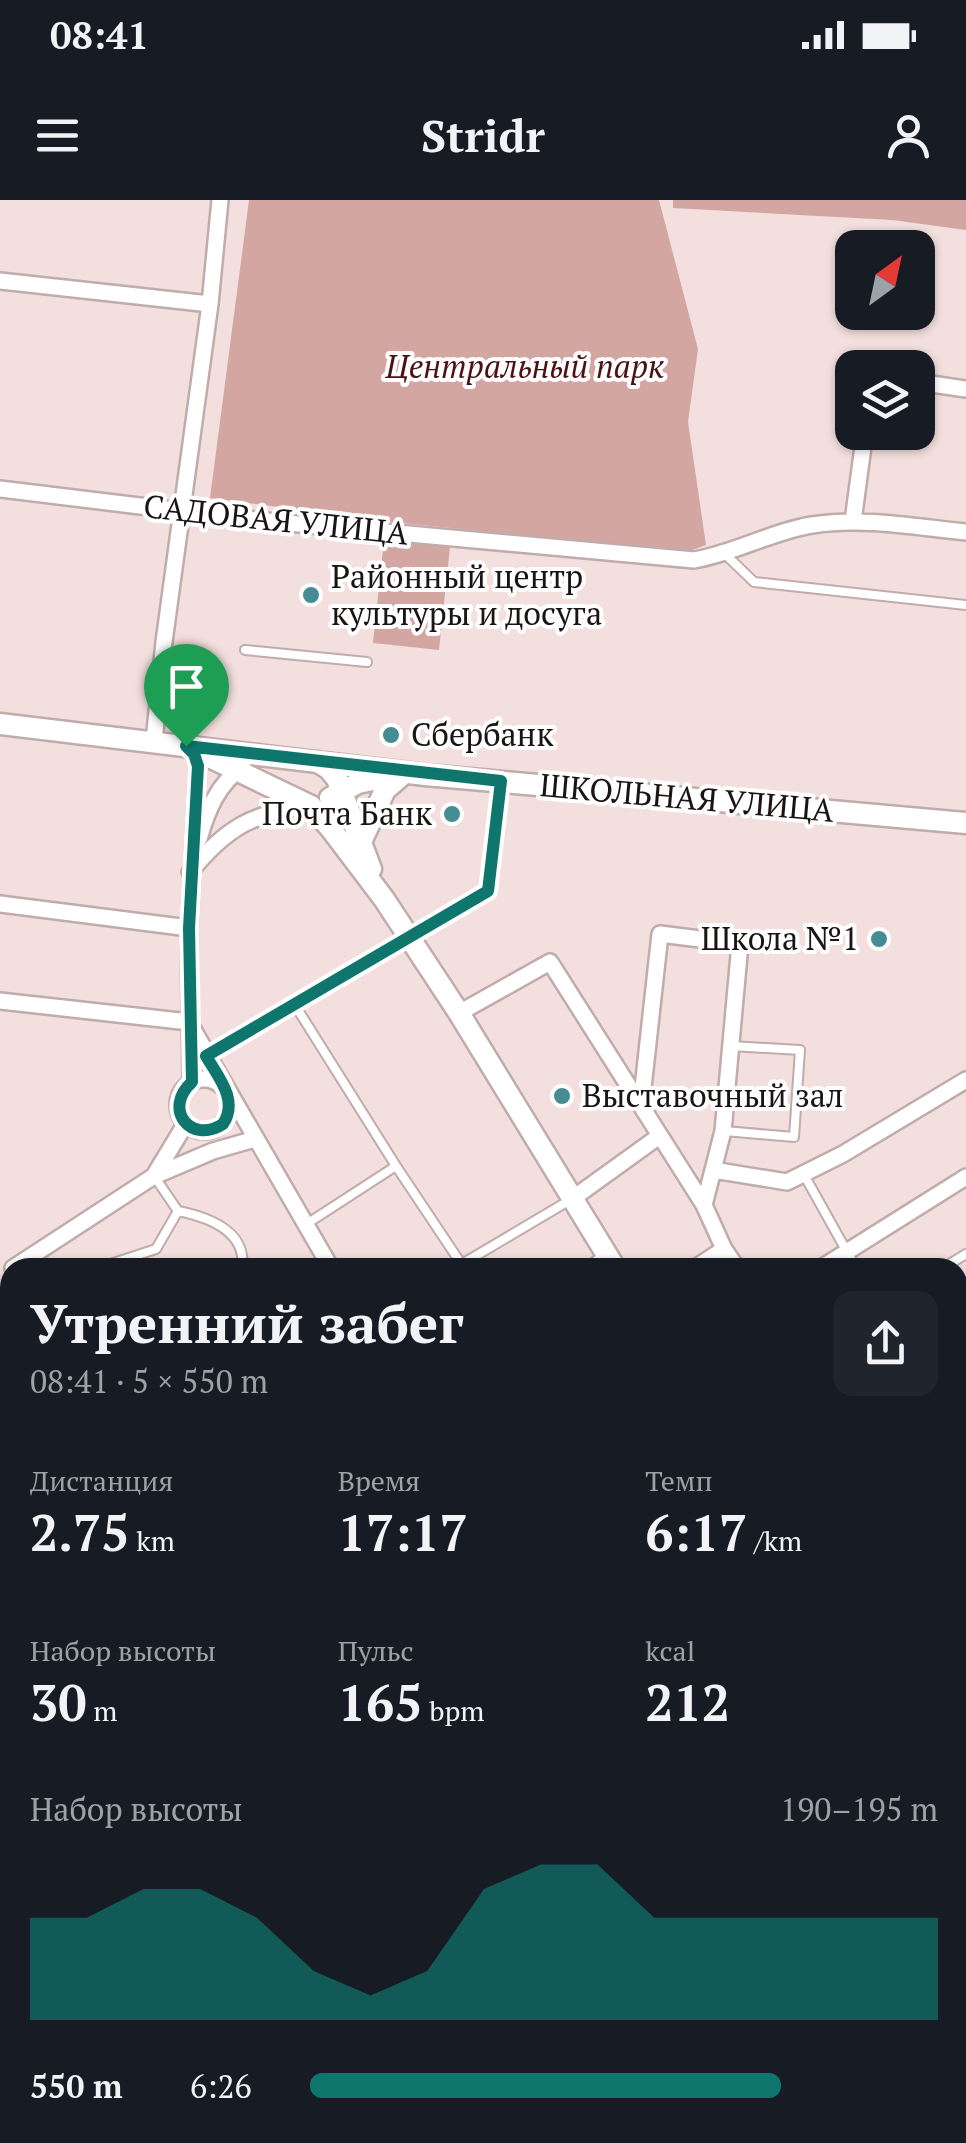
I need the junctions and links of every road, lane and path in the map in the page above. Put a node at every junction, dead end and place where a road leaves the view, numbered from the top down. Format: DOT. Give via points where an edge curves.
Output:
graph roads {
  1 [pos="220,200"];
  2 [pos="0,280"];
  3 [pos="210,304"];
  4 [pos="935,384"];
  5 [pos="966,389"];
  6 [pos="862,450"];
  7 [pos="0,490"];
  8 [pos="182,512"];
  9 [pos="852,521"];
  10 [pos="966,532"];
  11 [pos="726,555"];
  12 [pos="966,605"];
  13 [pos="244,650"];
  14 [pos="367,662"];
  15 [pos="0,724"];
  16 [pos="154,742"];
  17 [pos="186,746"];
  18 [pos="264,754"];
  19 [pos="318,762"];
  20 [pos="237,770"];
  21 [pos="408,773"];
  22 [pos="501,781"];
  23 [pos="340,791"];
  24 [pos="305,802"];
  25 [pos="966,823"];
  26 [pos="360,842"];
  27 [pos="190,872"];
  28 [pos="382,896"];
  29 [pos="0,904"];
  30 [pos="189,928"];
  31 [pos="409,938"];
  32 [pos="0,1001"];
  33 [pos="293,1002"];
  34 [pos="459,1013"];
  35 [pos="189,1022"];
  36 [pos="731,1046"];
  37 [pos="206,1056"];
  38 [pos="966,1080"];
  39 [pos="192,1082"];
  40 [pos="228,1094"];
  41 [pos="641,1106"];
  42 [pos="186,1123"];
  43 [pos="223,1124"];
  44 [pos="723,1131"];
  45 [pos="658,1136"];
  46 [pos="254,1138"];
  47 [pos="213,1150"];
  48 [pos="396,1166"];
  49 [pos="713,1170"];
  50 [pos="804,1174"];
  51 [pos="154,1176"];
  52 [pos="966,1177"];
  53 [pos="572,1199"];
  54 [pos="704,1205"];
  55 [pos="178,1211"];
  56 [pos="305,1225"];
  57 [pos="724,1249"];
  58 [pos="846,1252"];
  59 [pos="27,1258"];
  60 [pos="129,1258"];
  61 [pos="242,1258"];
  62 [pos="325,1258"];
  63 [pos="458,1258"];
  64 [pos="476,1258"];
  65 [pos="608,1258"];
  66 [pos="710,1258"];
  67 [pos="730,1258"];
  68 [pos="837,1258"];
  69 [pos="850,1258"];
  1 -- 3 [label="street"];
  2 -- 3 [label="street"];
  3 -- 8 [label="street"];
  4 -- 5 [label="street"];
  6 -- 9 [label="street"];
  7 -- 8 [label="street, САДОВАЯ УЛИЦА"];
  8 -- 11 [label="street, САДОВАЯ УЛИЦА" via="694,560"];
  8 -- 16 [label="street" via="161,642"];
  9 -- 10 [label="street, САДОВАЯ УЛИЦА"];
  9 -- 11 [label="street, САДОВАЯ УЛИЦА" via="808,526"];
  11 -- 12 [label="lane" via="754,582"];
  13 -- 14 [label="lane"];
  15 -- 16 [label="street"];
  16 -- 17 [label="street"];
  17 -- 18 [label="street, ШКОЛЬНАЯ УЛИЦА"];
  17 -- 20 [label="street"];
  17 -- 27 [label="street" via="198,766"];
  18 -- 19 [label="street, ШКОЛЬНАЯ УЛИЦА"];
  18 -- 20 [label="street"];
  19 -- 21 [label="street, ШКОЛЬНАЯ УЛИЦА"];
  19 -- 23 [label="street" via="330,768"];
  19 -- 24 [label="street" via="296,773 293,785"];
  20 -- 24 [label="street"];
  20 -- 27 [label="street" via="206,812"];
  21 -- 22 [label="street, ШКОЛЬНАЯ УЛИЦА"];
  21 -- 23 [label="street"];
  21 -- 26 [label="street" via="385,790"];
  22 -- 25 [label="street, ШКОЛЬНАЯ УЛИЦА"];
  22 -- 31 [label="lane" via="488,891"];
  23 -- 24 [label="street"];
  23 -- 26 [label="street"];
  24 -- 27 [label="street" via="240,824"];
  24 -- 28 [label="street"];
  26 -- 28 [label="street"];
  27 -- 30 [label="street"];
  28 -- 31 [label="street"];
  29 -- 30 [label="street"];
  30 -- 35 [label="street"];
  31 -- 33 [label="lane"];
  31 -- 34 [label="street"];
  32 -- 35 [label="street"];
  33 -- 37 [label="lane"];
  33 -- 48 [label="lane"];
  34 -- 41 [label="street" via="550,962"];
  34 -- 53 [label="street"];
  35 -- 37 [label="street"];
  35 -- 39 [label="street"];
  36 -- 41 [label="street" via="740,944 660,934"];
  36 -- 44 [label="street"];
  36 -- 44 [label="lane" via="800,1050 794,1136"];
  37 -- 40 [label="street"];
  38 -- 50 [label="street"];
  39 -- 40 [label="street" via="204,1079"];
  39 -- 42 [label="street" via="178,1103"];
  40 -- 43 [label="street"];
  40 -- 46 [label="street"];
  41 -- 45 [label="street"];
  42 -- 43 [label="street" via="208,1131"];
  42 -- 51 [label="street"];
  43 -- 46 [label="street"];
  43 -- 47 [label="street"];
  44 -- 49 [label="street"];
  45 -- 53 [label="street"];
  45 -- 54 [label="street"];
  46 -- 47 [label="street"];
  46 -- 56 [label="street"];
  47 -- 51 [label="street"];
  48 -- 56 [label="lane"];
  48 -- 63 [label="lane"];
  49 -- 50 [label="street" via="787,1182"];
  49 -- 54 [label="street"];
  50 -- 58 [label="lane"];
  51 -- 55 [label="lane"];
  51 -- 59 [label="street"];
  52 -- 58 [label="street"];
  53 -- 64 [label="lane"];
  53 -- 65 [label="street"];
  54 -- 57 [label="street"];
  55 -- 60 [label="lane" via="156,1249"];
  55 -- 61 [label="lane" via="207,1216 232,1235"];
  56 -- 62 [label="street"];
  57 -- 66 [label="street"];
  57 -- 67 [label="street"];
  58 -- 68 [label="street"];
  58 -- 69 [label="lane"];
}
